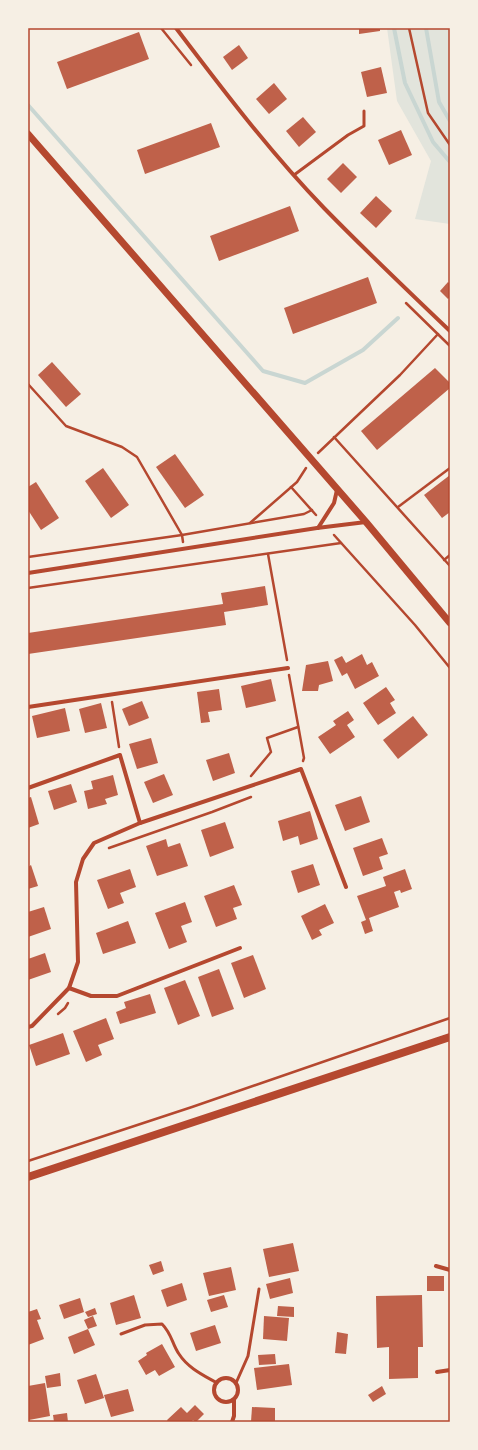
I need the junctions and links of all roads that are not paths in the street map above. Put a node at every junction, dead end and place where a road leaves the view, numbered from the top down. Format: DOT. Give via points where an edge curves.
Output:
graph roads {
  1 [pos="176,28"];
  2 [pos="364,111"];
  3 [pos="28,134"];
  4 [pos="294,175"];
  5 [pos="450,331"];
  6 [pos="337,490"];
  7 [pos="366,522"];
  8 [pos="317,528"];
  9 [pos="28,573"];
  10 [pos="450,623"];
  11 [pos="288,668"];
  12 [pos="28,707"];
  13 [pos="28,788"];
  14 [pos="140,823"];
  15 [pos="346,887"];
  16 [pos="240,948"];
  17 [pos="69,988"];
  18 [pos="28,1027"];
  19 [pos="450,1037"];
  20 [pos="28,1177"];
  21 [pos="436,1266"];
  22 [pos="450,1270"];
  23 [pos="259,1288"];
  24 [pos="121,1334"];
  25 [pos="450,1370"];
  26 [pos="437,1372"];
  27 [pos="236,1382"];
  28 [pos="217,1383"];
  29 [pos="234,1400"];
  30 [pos="232,1422"];
  1 -- 4 [label="street" via="230,99"];
  2 -- 4 [label="lane" via="364,126"];
  3 -- 6 [label="street"];
  4 -- 5 [label="street" via="324,208"];
  6 -- 7 [label="street"];
  6 -- 8 [label="street" via="334,503"];
  7 -- 8 [label="street"];
  7 -- 10 [label="street"];
  8 -- 9 [label="street"];
  11 -- 12 [label="street"];
  13 -- 14 [label="street" via="120,755"];
  14 -- 15 [label="street" via="301,769"];
  14 -- 17 [label="street" via="94,843 83,859 76,882 78,962"];
  16 -- 17 [label="street" via="117,996 91,996"];
  17 -- 18 [label="street" via="32,1026"];
  19 -- 20 [label="main road"];
  21 -- 22 [label="street"];
  23 -- 27 [label="lane" via="248,1356"];
  24 -- 28 [label="lane" via="145,1325 162,1324 169,1331 179,1355 193,1369"];
  25 -- 26 [label="street"];
  27 -- 28 [label="street" via="226,1378"];
  27 -- 29 [label="street" via="238,1394"];
  28 -- 29 [label="street" via="214,1390 216,1398 222,1402"];
  29 -- 30 [label="street"];
}
